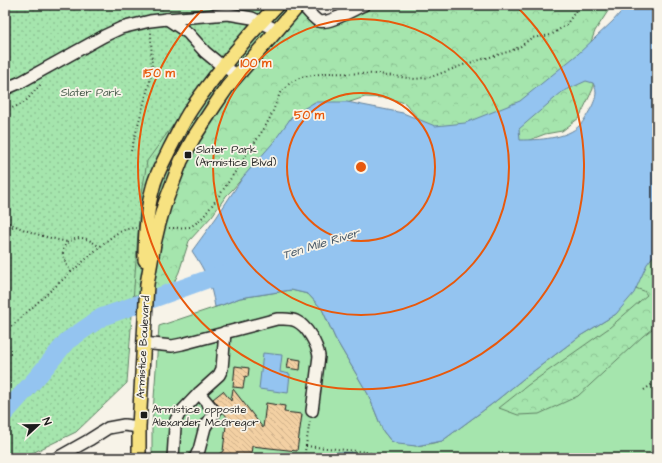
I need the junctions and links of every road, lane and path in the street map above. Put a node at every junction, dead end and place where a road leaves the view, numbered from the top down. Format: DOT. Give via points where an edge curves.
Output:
graph roads {
  1 [pos="278,5"];
  2 [pos="301,5"];
  3 [pos="364,5"];
  4 [pos="580,5"];
  5 [pos="168,19"];
  6 [pos="261,22"];
  7 [pos="276,30"];
  8 [pos="145,31"];
  9 [pos="222,66"];
  10 [pos="238,75"];
  11 [pos="47,81"];
  12 [pos="5,89"];
  13 [pos="5,110"];
  14 [pos="131,151"];
  15 [pos="5,221"];
  16 [pos="14,226"];
  17 [pos="152,227"];
  18 [pos="5,231"];
  19 [pos="68,242"];
  20 [pos="100,247"];
  21 [pos="71,272"];
  22 [pos="5,331"];
  23 [pos="225,332"];
  24 [pos="143,344"];
  25 [pos="657,381"];
  26 [pos="644,390"];
  27 [pos="199,393"];
  28 [pos="312,411"];
  29 [pos="139,427"];
  30 [pos="306,446"];
  31 [pos="57,458"];
  32 [pos="139,458"];
  33 [pos="173,458"];
  34 [pos="195,458"];
  35 [pos="304,458"];
  36 [pos="380,458"];
  1 -- 6 [label="main road, Armistice Boulevard"];
  2 -- 3 [label="street" via="322,22 330,21"];
  2 -- 7 [label="main road, Armistice Boulevard"];
  4 -- 17 [label="path" via="566,25 551,35 531,38 511,51 431,77 415,79 379,74 326,73 296,79 280,93 265,127 204,216 190,227"];
  5 -- 6 [label="street" via="228,14"];
  5 -- 9 [label="street" via="188,33"];
  5 -- 12 [label="street" via="121,28"];
  6 -- 7 [label="street"];
  6 -- 9 [label="main road, Armistice Boulevard"];
  7 -- 10 [label="main road, Armistice Boulevard"];
  8 -- 14 [label="path" via="151,30 152,73"];
  9 -- 10 [label="street"];
  9 -- 17 [label="main road, Armistice Boulevard" via="191,109 161,166 149,204"];
  10 -- 17 [label="main road, Armistice Boulevard" via="194,137"];
  11 -- 13 [label="path" via="40,84 24,103"];
  15 -- 16 [label="path"];
  16 -- 18 [label="path"];
  16 -- 19 [label="path" via="46,238"];
  17 -- 20 [label="path" via="130,228"];
  17 -- 24 [label="main road, Armistice Boulevard" via="145,240 147,284"];
  19 -- 20 [label="path" via="82,238"];
  19 -- 21 [label="path" via="63,254 64,262"];
  20 -- 21 [label="path"];
  21 -- 22 [label="path"];
  23 -- 24 [label="street" via="172,346"];
  23 -- 27 [label="street" via="222,369"];
  23 -- 28 [label="street" via="289,318 304,326 315,342 319,356"];
  24 -- 29 [label="main road, Armistice Boulevard"];
  25 -- 26 [label="path"];
  27 -- 33 [label="street" via="176,420"];
  27 -- 34 [label="street" via="215,412 205,427"];
  28 -- 30 [label="path"];
  29 -- 31 [label="street" via="124,425 108,428"];
  29 -- 32 [label="main road, Armistice Boulevard"];
  30 -- 35 [label="path"];
  30 -- 36 [label="path" via="367,452"];
}
